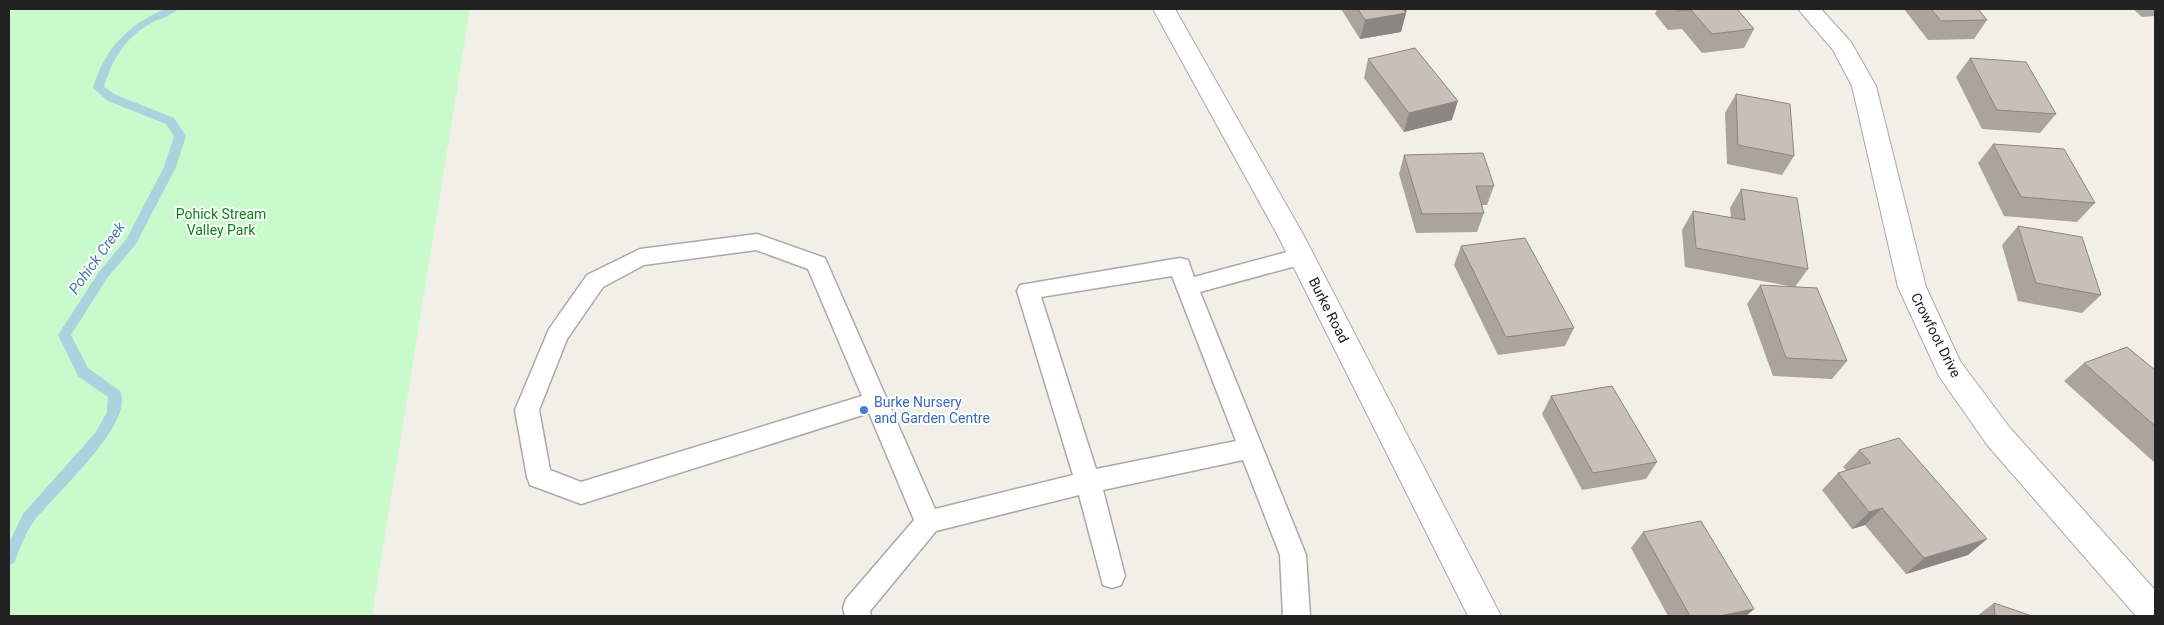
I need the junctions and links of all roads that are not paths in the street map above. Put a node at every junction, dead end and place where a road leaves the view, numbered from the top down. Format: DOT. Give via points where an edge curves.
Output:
graph roads {
  1 [pos="1164,9"];
  2 [pos="1809,9"];
  3 [pos="1302,256"];
  4 [pos="1187,288"];
  5 [pos="876,401"];
  6 [pos="1251,448"];
  7 [pos="1088,482"];
  8 [pos="928,522"];
  9 [pos="1112,576"];
  10 [pos="2155,614"];
  11 [pos="858,616"];
  12 [pos="1297,616"];
  13 [pos="1485,616"];
  1 -- 3 [label="street, Burke Road"];
  2 -- 10 [label="street, Crowfoot Drive" via="1843,47 1864,86 1912,287 1949,368 1999,438"];
  3 -- 4 [label="lane"];
  3 -- 13 [label="street, Burke Road"];
  4 -- 6 [label="lane"];
  4 -- 7 [label="lane" via="1180,266 1028,292"];
  5 -- 5 [label="lane" via="817,264 758,242 640,258 595,281 557,335 527,410 539,477 581,493"];
  5 -- 8 [label="lane"];
  6 -- 7 [label="lane"];
  6 -- 12 [label="lane" via="1293,555"];
  7 -- 8 [label="lane"];
  7 -- 9 [label="lane"];
  8 -- 11 [label="lane" via="856,608"];
}
